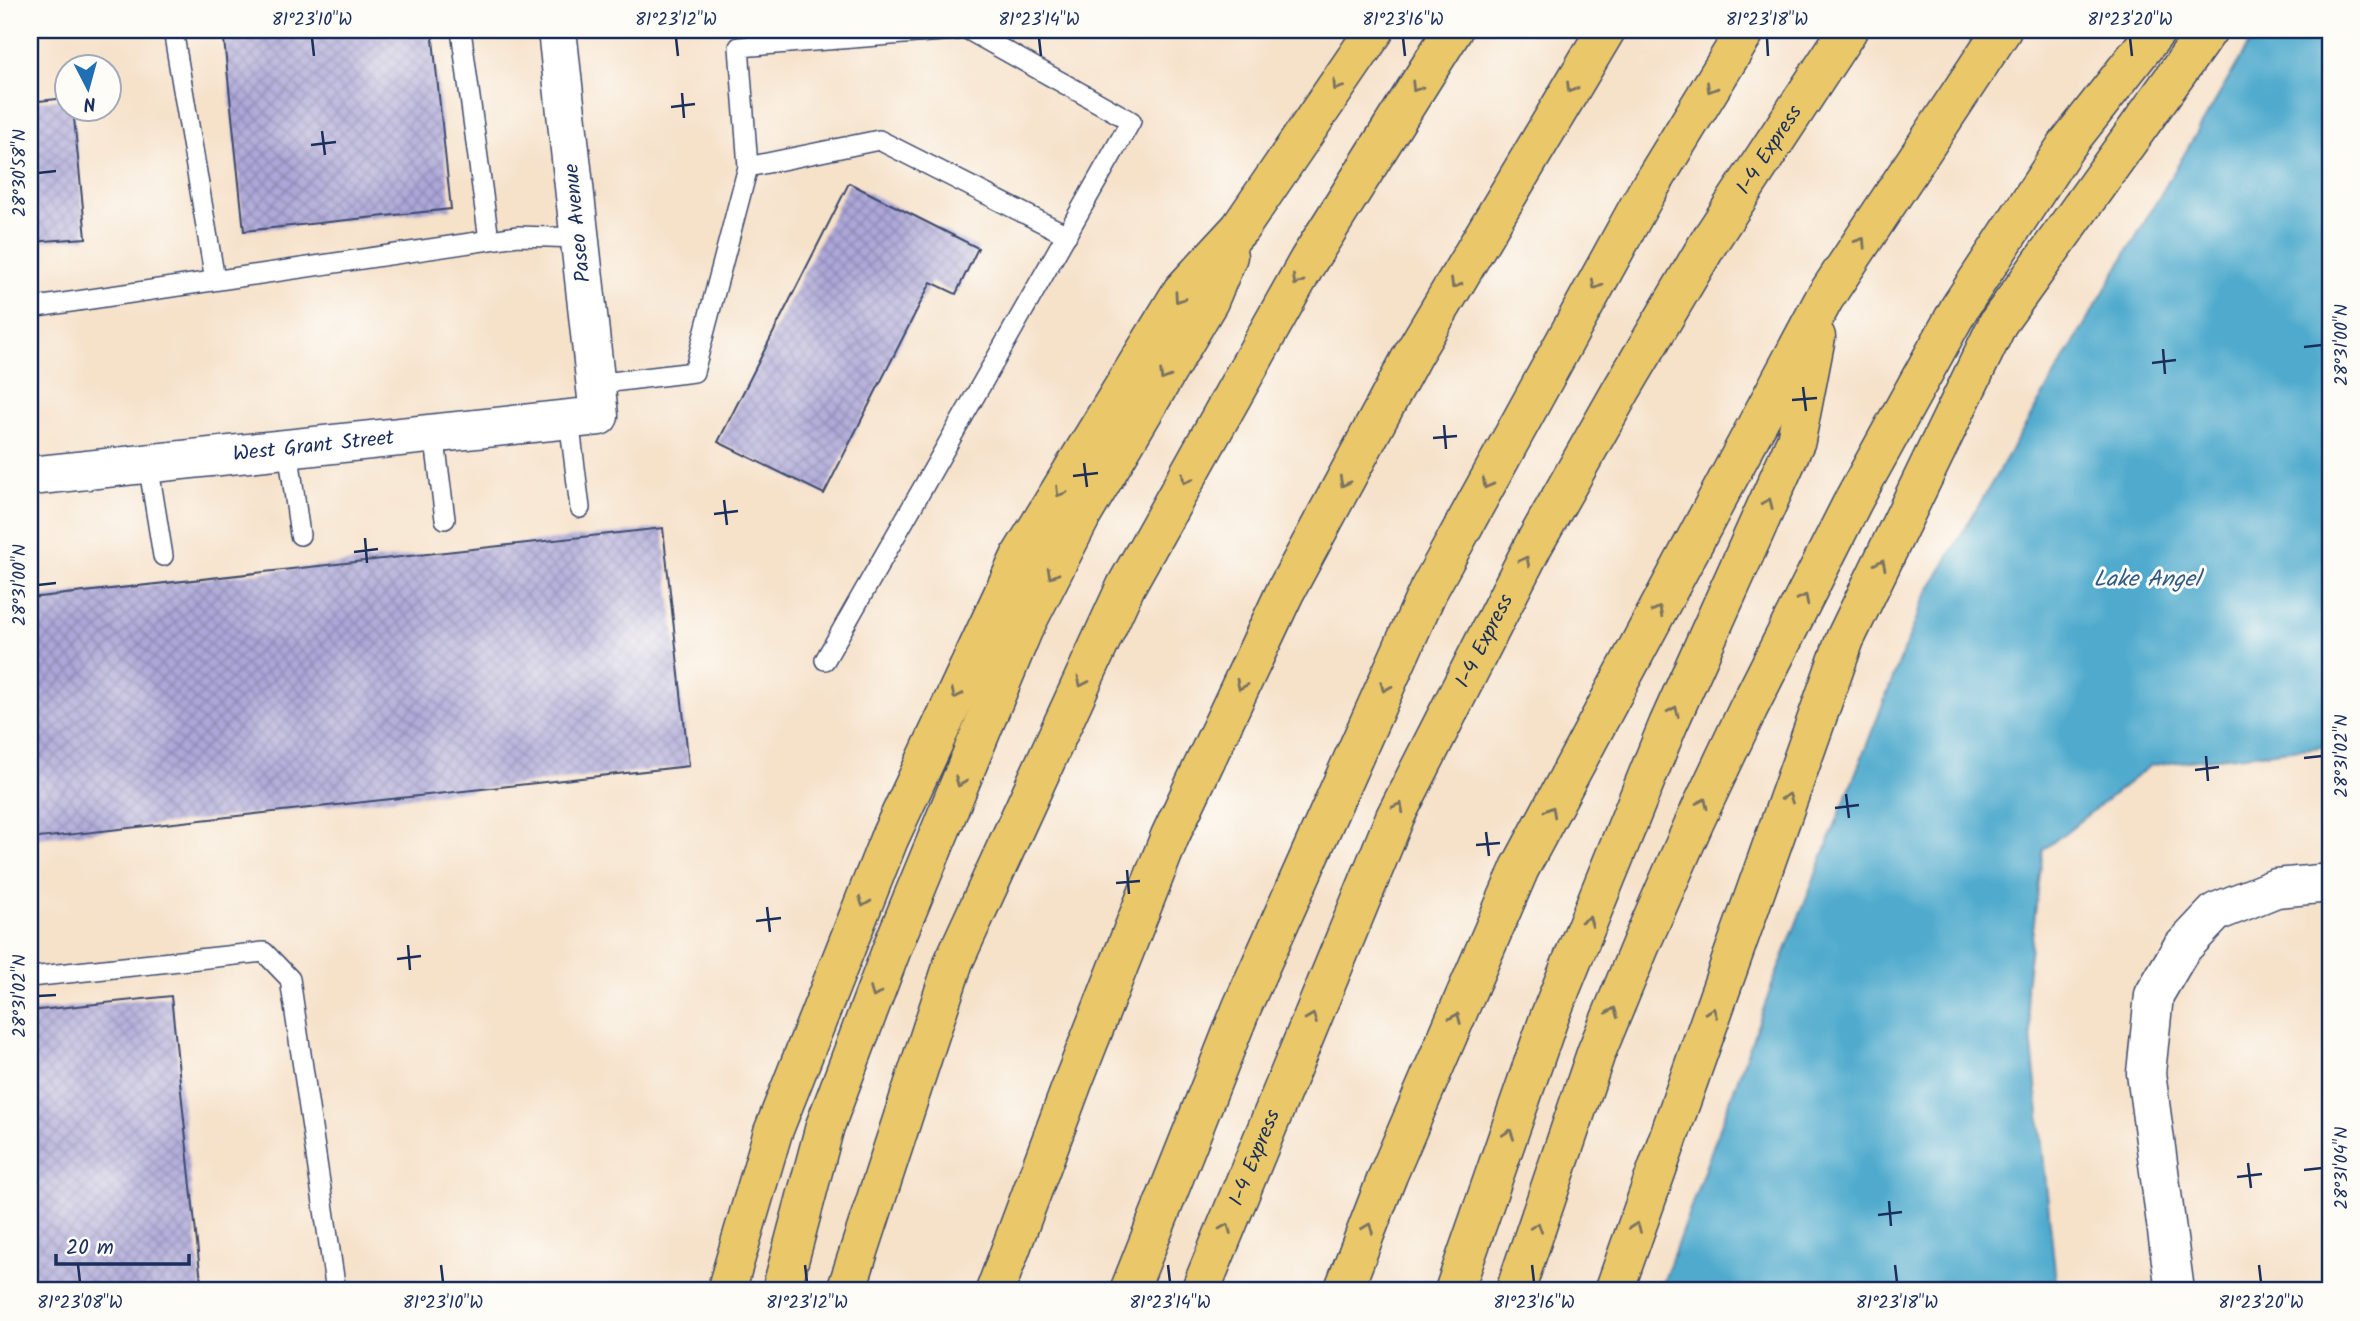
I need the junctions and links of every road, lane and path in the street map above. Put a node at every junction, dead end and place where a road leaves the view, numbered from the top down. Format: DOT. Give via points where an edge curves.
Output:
graph roads {
  1 [pos="173,30"];
  2 [pos="461,30"];
  3 [pos="556,30"];
  4 [pos="956,30"];
  5 [pos="968,30"];
  6 [pos="1375,30"];
  7 [pos="1453,30"];
  8 [pos="1606,30"];
  9 [pos="1746,30"];
  10 [pos="1848,30"];
  11 [pos="2002,30"];
  12 [pos="2157,30"];
  13 [pos="2208,30"];
  14 [pos="748,167"];
  15 [pos="1240,228"];
  16 [pos="1067,235"];
  17 [pos="579,238"];
  18 [pos="489,240"];
  19 [pos="215,281"];
  20 [pos="1824,299"];
  21 [pos="30,308"];
  22 [pos="588,406"];
  23 [pos="434,433"];
  24 [pos="288,448"];
  25 [pos="148,463"];
  26 [pos="30,475"];
  27 [pos="580,508"];
  28 [pos="444,519"];
  29 [pos="300,534"];
  30 [pos="163,556"];
  31 [pos="825,660"];
  32 [pos="2330,883"];
  33 [pos="30,977"];
  34 [pos="337,1291"];
  35 [pos="726,1291"];
  36 [pos="781,1291"];
  37 [pos="846,1291"];
  38 [pos="995,1291"];
  39 [pos="1129,1291"];
  40 [pos="1200,1291"];
  41 [pos="1343,1291"];
  42 [pos="1454,1291"];
  43 [pos="1516,1291"];
  44 [pos="1614,1291"];
  45 [pos="2175,1291"];
  1 -- 19 [label="lane"];
  2 -- 18 [label="lane"];
  3 -- 17 [label="street, Paseo Avenue"];
  4 -- 14 [label="lane" via="739,47"];
  5 -- 16 [label="lane" via="1131,121"];
  6 -- 15 [label="highway, one-way"];
  7 -- 37 [label="highway, one-way" via="1308,261 1126,586 954,961"];
  8 -- 38 [label="highway, one-way" via="1413,354 1285,592 1170,836"];
  9 -- 39 [label="highway, one-way" via="1645,195 1429,591 1242,1007"];
  40 -- 10 [label="highway, I-4 Express, one-way" via="1395,817 1533,547 1709,242"];
  20 -- 11 [label="highway, one-way"];
  43 -- 12 [label="highway, one-way" via="1596,1053 1641,944 1742,722 1835,536 1960,307 2066,146"];
  44 -- 13 [label="highway, one-way" via="1844,639 1998,323"];
  14 -- 16 [label="lane" via="879,140"];
  14 -- 22 [label="lane" via="694,372"];
  15 -- 35 [label="highway, one-way" via="1182,291 1021,555 888,839 773,1132"];
  15 -- 36 [label="highway, one-way" via="1209,301 1082,515 1023,630 894,943 825,1126"];
  16 -- 31 [label="lane"];
  17 -- 18 [label="lane"];
  17 -- 22 [label="street, Paseo Avenue"];
  18 -- 19 [label="lane"];
  19 -- 21 [label="lane"];
  41 -- 20 [label="highway, one-way" via="1520,868"];
  42 -- 20 [label="highway, one-way" via="1549,1018 1668,725 1796,440"];
  22 -- 23 [label="street, West Grant Street"];
  22 -- 27 [label="lane"];
  23 -- 24 [label="street, West Grant Street"];
  23 -- 28 [label="lane"];
  24 -- 25 [label="street, West Grant Street"];
  24 -- 29 [label="lane"];
  25 -- 26 [label="street, West Grant Street"];
  25 -- 30 [label="lane"];
  32 -- 45 [label="street" via="2276,888 2216,912 2181,949 2154,995 2146,1073"];
  33 -- 34 [label="lane" via="264,953 290,979"];
}
